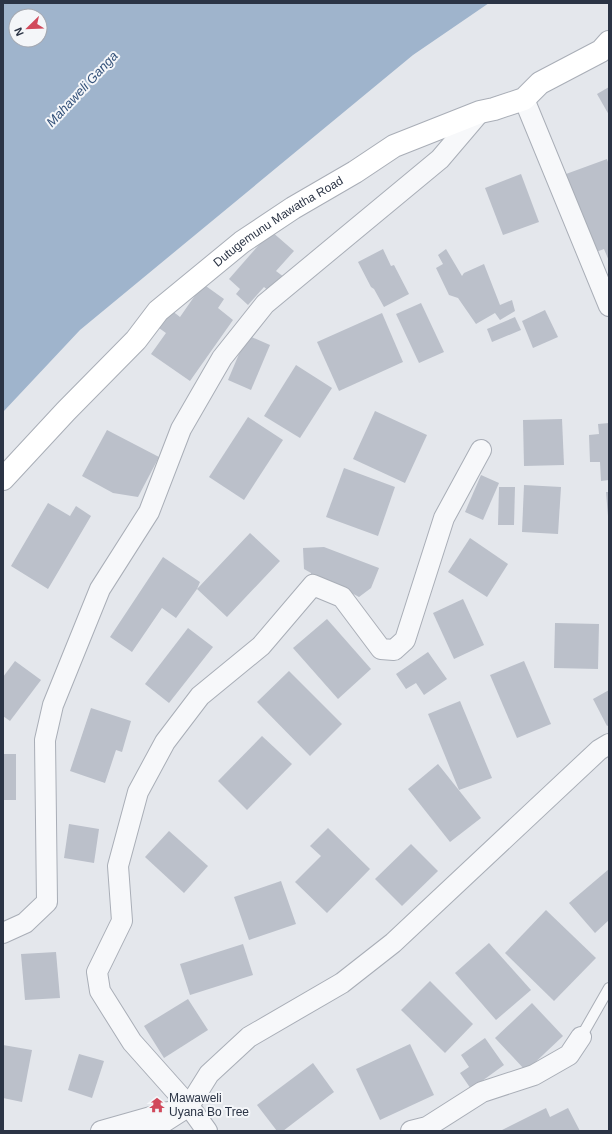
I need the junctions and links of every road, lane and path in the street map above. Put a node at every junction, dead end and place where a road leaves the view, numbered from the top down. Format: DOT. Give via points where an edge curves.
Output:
graph roads {
  1 [pos="609,42"];
  2 [pos="524,98"];
  3 [pos="480,112"];
  4 [pos="609,306"];
  5 [pos="481,450"];
  6 [pos="3,479"];
  7 [pos="609,744"];
  8 [pos="3,933"];
  9 [pos="609,988"];
  10 [pos="581,1037"];
  11 [pos="189,1106"];
  12 [pos="101,1131"];
  13 [pos="150,1131"];
  14 [pos="207,1131"];
  15 [pos="411,1131"];
  1 -- 2 [label="street, Dutugemunu Mawatha Road" via="601,50 540,83"];
  2 -- 3 [label="street, Dutugemunu Mawatha Road"];
  2 -- 4 [label="street"];
  3 -- 6 [label="street, Dutugemunu Mawatha Road" via="394,146 292,208 242,242 158,312 136,340"];
  3 -- 8 [label="street" via="440,159 266,304 222,358 184,422 149,512 100,589 53,705 46,740 47,902 25,922"];
  5 -- 11 [label="street" via="444,518 404,640 394,650 382,649 342,597 313,585 261,646 200,696 165,742 138,792 118,866 122,921 97,972 100,991 132,1042"];
  7 -- 11 [label="street" via="599,750 393,943 342,983 249,1037 209,1074"];
  9 -- 10 [label="lane"];
  10 -- 15 [label="street" via="569,1055 534,1075 482,1092 427,1128"];
  11 -- 12 [label="street"];
  11 -- 13 [label="street"];
  11 -- 14 [label="street"];
}
